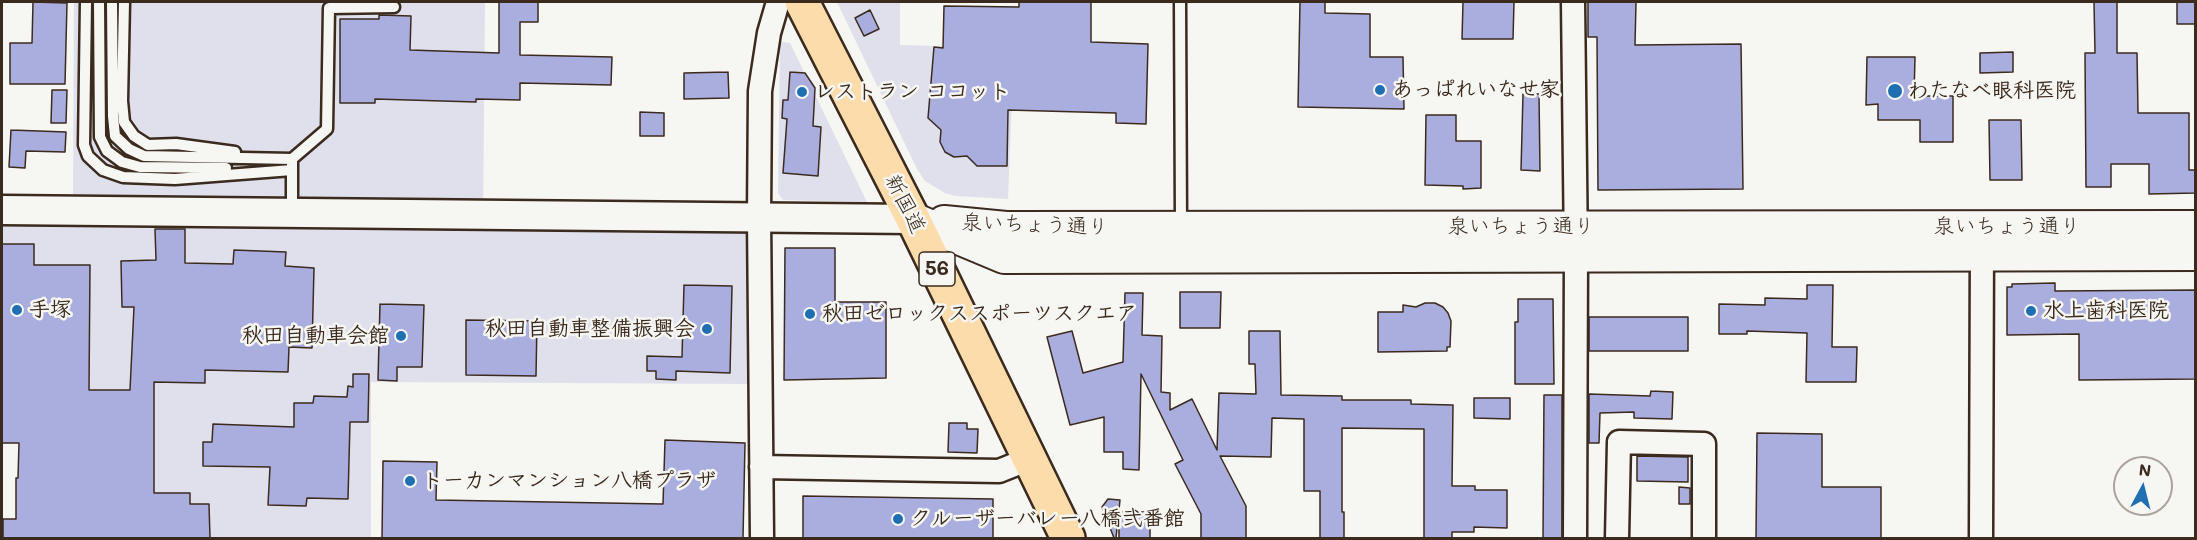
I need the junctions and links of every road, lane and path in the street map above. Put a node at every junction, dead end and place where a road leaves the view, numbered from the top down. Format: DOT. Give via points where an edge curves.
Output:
graph roads {
  1 [pos="86,2"];
  2 [pos="99,2"];
  3 [pos="112,2"];
  4 [pos="124,2"];
  5 [pos="778,2"];
  6 [pos="802,2"];
  7 [pos="1180,2"];
  8 [pos="1573,2"];
  9 [pos="329,4"];
  10 [pos="347,4"];
  11 [pos="394,7"];
  12 [pos="292,164"];
  13 [pos="2,210"];
  14 [pos="292,213"];
  15 [pos="759,217"];
  16 [pos="913,219"];
  17 [pos="2196,227"];
  18 [pos="1181,228"];
  19 [pos="1982,240"];
  20 [pos="1576,241"];
  21 [pos="2196,254"];
  22 [pos="1029,459"];
  23 [pos="761,467"];
  24 [pos="762,538"];
  25 [pos="1068,538"];
  26 [pos="1575,538"];
  27 [pos="1617,538"];
  28 [pos="1704,538"];
  29 [pos="1981,538"];
  1 -- 12 [label="lane" via="84,145 88,156 103,170 123,177 174,178"];
  2 -- 12 [label="lane" via="100,137 107,152 140,167"];
  3 -- 12 [label="lane" via="112,116 115,136 129,149 144,156"];
  4 -- 12 [label="lane" via="122,100 124,122 134,136 148,145 176,144"];
  5 -- 15 [label="street" via="760,91"];
  6 -- 16 [label="main road, 新国道 / 56"];
  7 -- 18 [label="lane"];
  8 -- 20 [label="street"];
  9 -- 10 [label="lane"];
  9 -- 12 [label="lane" via="327,129"];
  10 -- 11 [label="lane"];
  12 -- 14 [label="lane"];
  13 -- 14 [label="street"];
  14 -- 15 [label="street"];
  15 -- 16 [label="street"];
  15 -- 23 [label="street"];
  16 -- 18 [label="main road, 泉いちょう通り" via="1006,228"];
  16 -- 20 [label="main road, 泉いちょう通り" via="1004,257"];
  16 -- 22 [label="main road, 新国道 / 56"];
  17 -- 19 [label="main road, 泉いちょう通り"];
  18 -- 20 [label="main road, 泉いちょう通り"];
  19 -- 20 [label="main road, 泉いちょう通り"];
  19 -- 21 [label="main road, 泉いちょう通り"];
  19 -- 29 [label="street"];
  20 -- 26 [label="street"];
  22 -- 23 [label="street" via="999,471"];
  22 -- 25 [label="main road, 新国道 / 56"];
  23 -- 24 [label="street"];
  27 -- 28 [label="street" via="1619,442 1704,444"];
}
